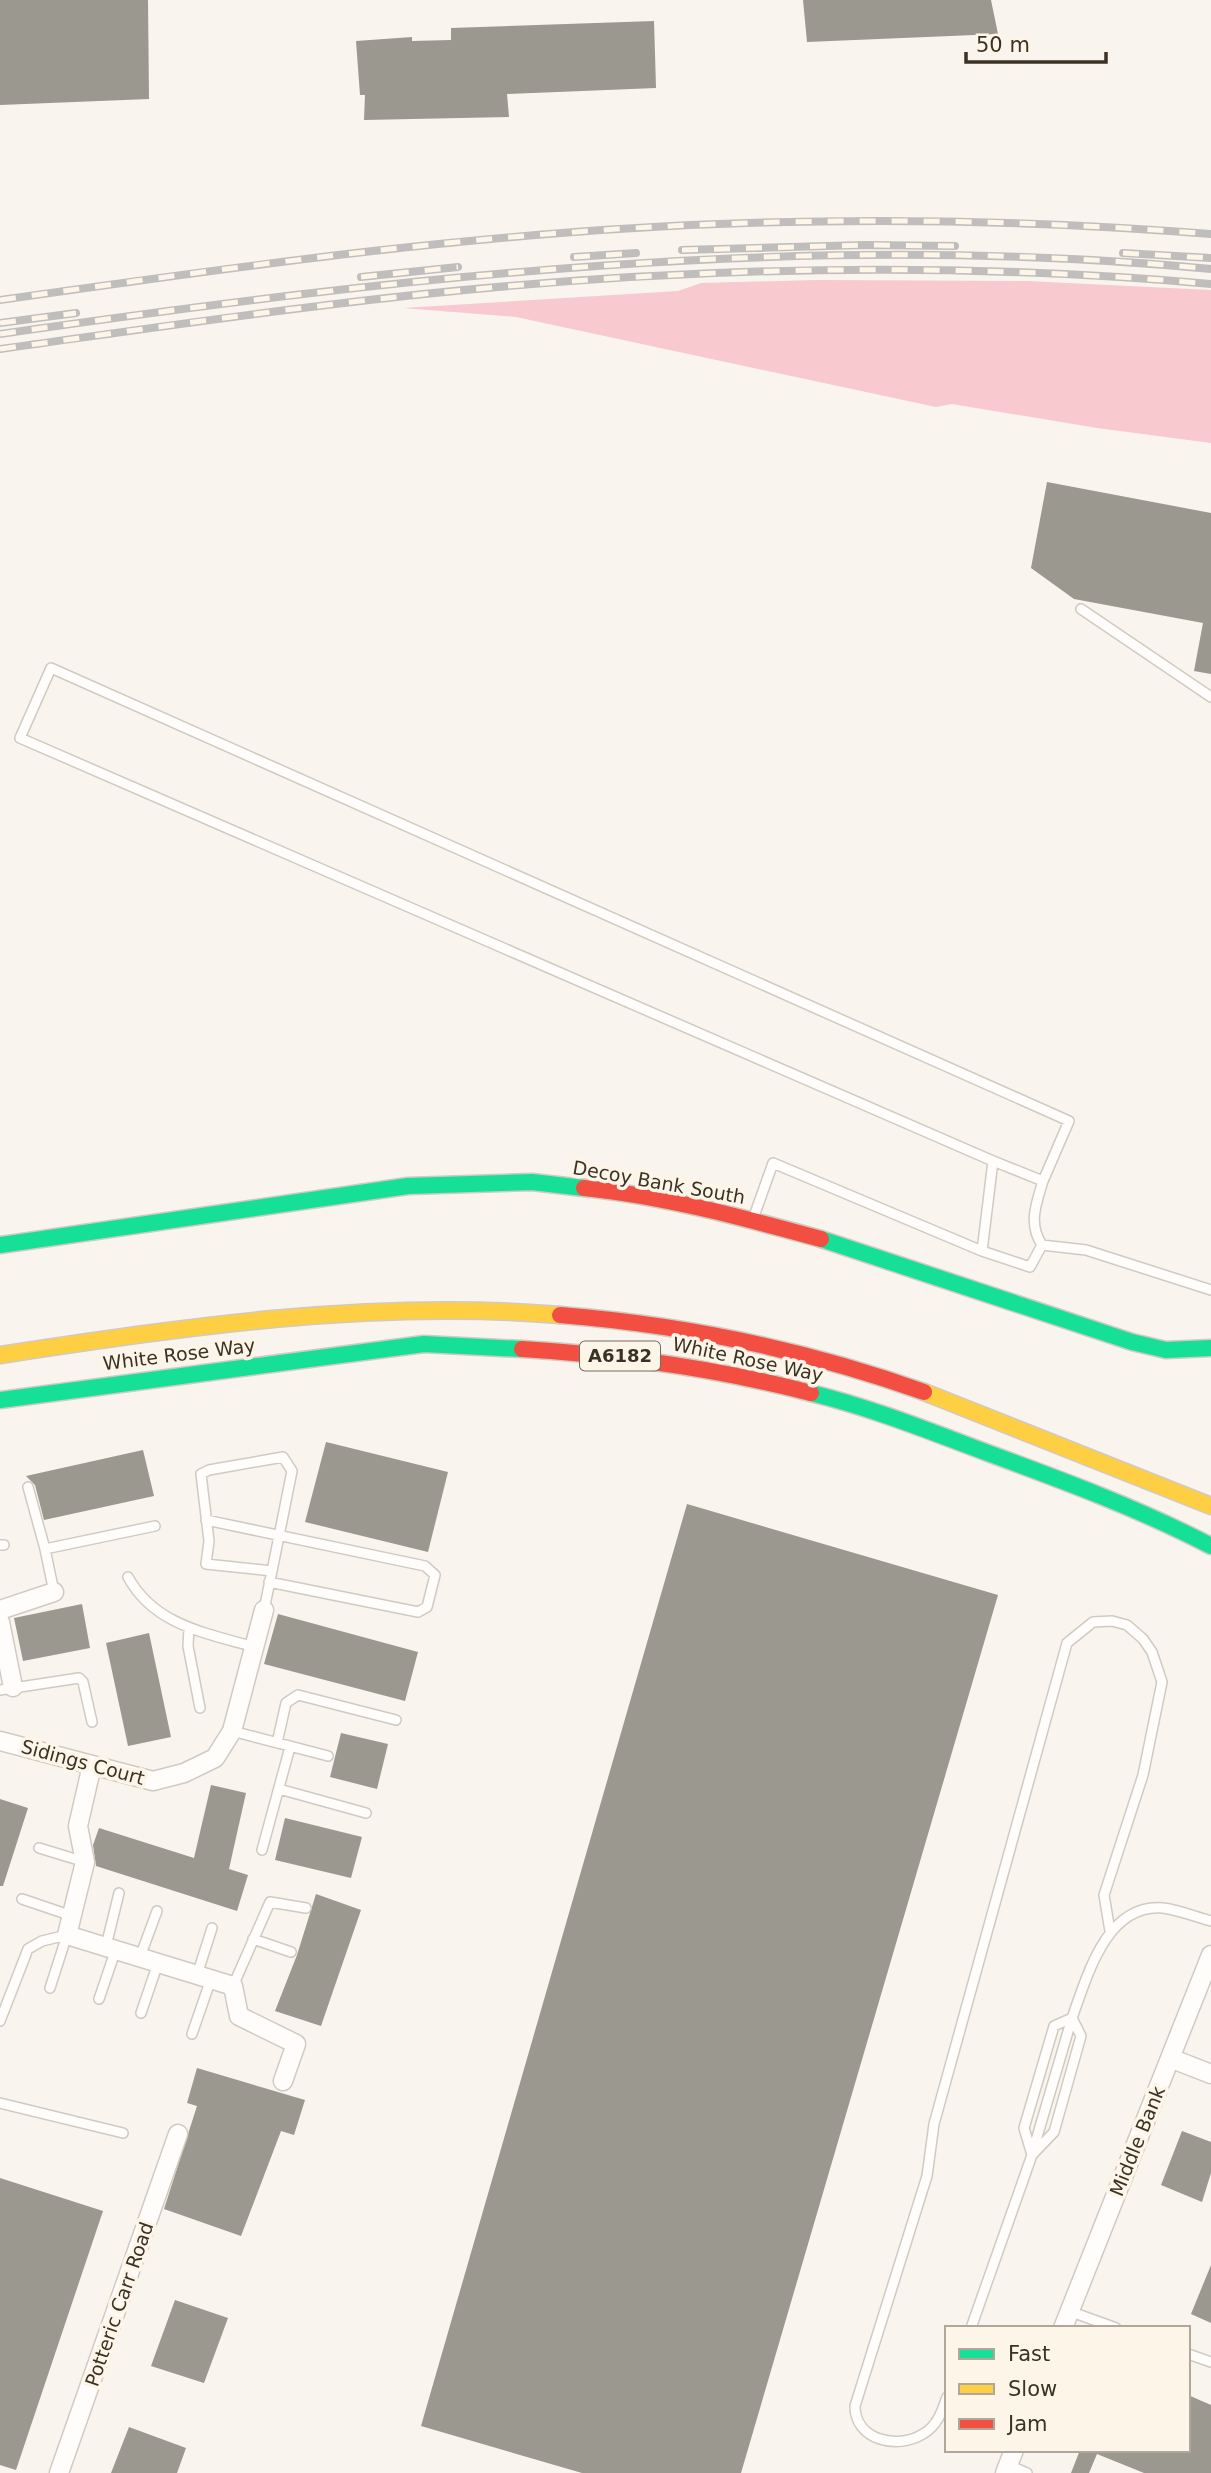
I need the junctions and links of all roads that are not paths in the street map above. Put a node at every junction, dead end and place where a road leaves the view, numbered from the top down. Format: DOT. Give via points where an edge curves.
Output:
graph roads {
  1 [pos="1081,609"];
  2 [pos="1191,684"];
  3 [pos="1211,686"];
  4 [pos="1211,697"];
  5 [pos="993,1161"];
  6 [pos="1044,1181"];
  7 [pos="752,1220"];
  8 [pos="0,1245"];
  9 [pos="1042,1245"];
  10 [pos="982,1251"];
  11 [pos="1211,1290"];
  12 [pos="1211,1348"];
  13 [pos="0,1355"];
  14 [pos="0,1400"];
  15 [pos="28,1486"];
  16 [pos="1211,1506"];
  17 [pos="206,1520"];
  18 [pos="155,1526"];
  19 [pos="279,1535"];
  20 [pos="1211,1546"];
  21 [pos="45,1549"];
  22 [pos="272,1571"];
  23 [pos="128,1577"];
  24 [pos="269,1582"];
  25 [pos="54,1592"];
  26 [pos="264,1610"];
  27 [pos="0,1611"];
  28 [pos="0,1622"];
  29 [pos="189,1628"];
  30 [pos="254,1647"];
  31 [pos="7,1688"];
  32 [pos="200,1708"];
  33 [pos="396,1720"];
  34 [pos="92,1722"];
  35 [pos="232,1731"];
  36 [pos="0,1741"];
  37 [pos="277,1743"];
  38 [pos="290,1746"];
  39 [pos="328,1756"];
  40 [pos="92,1765"];
  41 [pos="279,1789"];
  42 [pos="366,1813"];
  43 [pos="38,1848"];
  44 [pos="262,1850"];
  45 [pos="85,1862"];
  46 [pos="119,1893"];
  47 [pos="22,1899"];
  48 [pos="306,1908"];
  49 [pos="157,1910"];
  50 [pos="72,1916"];
  51 [pos="1211,1921"];
  52 [pos="212,1928"];
  53 [pos="1110,1931"];
  54 [pos="67,1935"];
  55 [pos="253,1939"];
  56 [pos="111,1948"];
  57 [pos="291,1952"];
  58 [pos="1211,1955"];
  59 [pos="140,1957"];
  60 [pos="158,1963"];
  61 [pos="204,1977"];
  62 [pos="233,1986"];
  63 [pos="50,1988"];
  64 [pos="99,1999"];
  65 [pos="141,2013"];
  66 [pos="1072,2018"];
  67 [pos="0,2021"];
  68 [pos="192,2034"];
  69 [pos="1170,2058"];
  70 [pos="1211,2074"];
  71 [pos="283,2081"];
  72 [pos="0,2103"];
  73 [pos="124,2133"];
  74 [pos="178,2134"];
  75 [pos="1032,2155"];
  76 [pos="1066,2319"];
  77 [pos="972,2326"];
  78 [pos="1105,2326"];
  79 [pos="1190,2355"];
  80 [pos="1211,2362"];
  81 [pos="945,2401"];
  82 [pos="1009,2463"];
  83 [pos="59,2473"];
  84 [pos="1027,2473"];
  1 -- 2 [label="lane"];
  2 -- 3 [label="lane"];
  2 -- 4 [label="lane"];
  5 -- 6 [label="lane"];
  5 -- 6 [label="lane" via="20,738 51,668 1069,1121"];
  5 -- 10 [label="lane"];
  6 -- 9 [label="lane" via="1035,1209 1034,1233"];
  7 -- 8 [label="main road, Decoy Bank South" via="616,1191 532,1182 477,1182 408,1186"];
  7 -- 10 [label="lane" via="773,1163"];
  7 -- 12 [label="main road, Decoy Bank South" via="842,1245 1132,1342 1166,1350"];
  9 -- 10 [label="lane" via="1030,1267"];
  9 -- 11 [label="lane" via="1086,1250"];
  13 -- 16 [label="main road, White Rose Way / A6182" via="264,1320 382,1311 545,1313 748,1343 868,1374 1041,1436"];
  14 -- 20 [label="main road, White Rose Way / A6182" via="424,1344 604,1354 745,1376 863,1406 1172,1525"];
  15 -- 21 [label="lane"];
  17 -- 19 [label="lane"];
  17 -- 19 [label="lane" via="201,1474 283,1457 292,1471"];
  17 -- 22 [label="lane" via="206,1564"];
  18 -- 21 [label="lane"];
  19 -- 22 [label="lane"];
  19 -- 24 [label="lane" via="425,1566 435,1574 434,1581 427,1607 418,1612"];
  21 -- 25 [label="lane"];
  22 -- 24 [label="lane"];
  23 -- 29 [label="lane" via="159,1613"];
  24 -- 26 [label="lane"];
  25 -- 27 [label="street"];
  26 -- 30 [label="street, Sidings Court"];
  28 -- 31 [label="street"];
  29 -- 30 [label="lane"];
  29 -- 32 [label="lane"];
  30 -- 35 [label="street, Sidings Court"];
  31 -- 34 [label="lane" via="79,1678"];
  33 -- 37 [label="lane" via="298,1695 286,1703"];
  35 -- 37 [label="lane"];
  35 -- 40 [label="street, Sidings Court" via="215,1758 153,1781"];
  36 -- 40 [label="street, Sidings Court"];
  37 -- 38 [label="lane"];
  38 -- 39 [label="lane"];
  38 -- 41 [label="lane"];
  40 -- 45 [label="street" via="78,1826"];
  41 -- 42 [label="lane"];
  41 -- 44 [label="lane"];
  43 -- 45 [label="lane"];
  45 -- 50 [label="street"];
  46 -- 56 [label="lane"];
  47 -- 50 [label="lane"];
  48 -- 55 [label="lane" via="270,1902"];
  49 -- 59 [label="lane"];
  50 -- 54 [label="street"];
  51 -- 53 [label="lane" via="1164,1908 1147,1909"];
  52 -- 61 [label="lane"];
  53 -- 66 [label="lane" via="1093,1961"];
  53 -- 81 [label="lane" via="1104,1895 1143,1774 1162,1682 1143,1639 1127,1625 1112,1620 1093,1622 1067,1643 934,2124 927,2176 855,2417 869,2435 883,2440 912,2439 934,2424"];
  54 -- 56 [label="street"];
  54 -- 63 [label="lane"];
  54 -- 67 [label="lane" via="27,1949"];
  55 -- 57 [label="lane"];
  55 -- 62 [label="lane"];
  56 -- 59 [label="street"];
  56 -- 64 [label="lane"];
  58 -- 69 [label="street, Middle Bank"];
  59 -- 60 [label="street"];
  60 -- 61 [label="street"];
  60 -- 65 [label="lane"];
  61 -- 62 [label="street"];
  61 -- 68 [label="lane"];
  62 -- 71 [label="street" via="239,2017 296,2044"];
  66 -- 75 [label="lane"];
  66 -- 75 [label="lane" via="1081,2036 1054,2132"];
  66 -- 75 [label="lane" via="1054,2026 1024,2127"];
  69 -- 70 [label="street"];
  69 -- 76 [label="street, Middle Bank"];
  72 -- 73 [label="lane"];
  74 -- 83 [label="street, Potteric Carr Road"];
  75 -- 77 [label="lane"];
  76 -- 78 [label="lane"];
  79 -- 80 [label="lane"];
  82 -- 84 [label="lane"];
}
